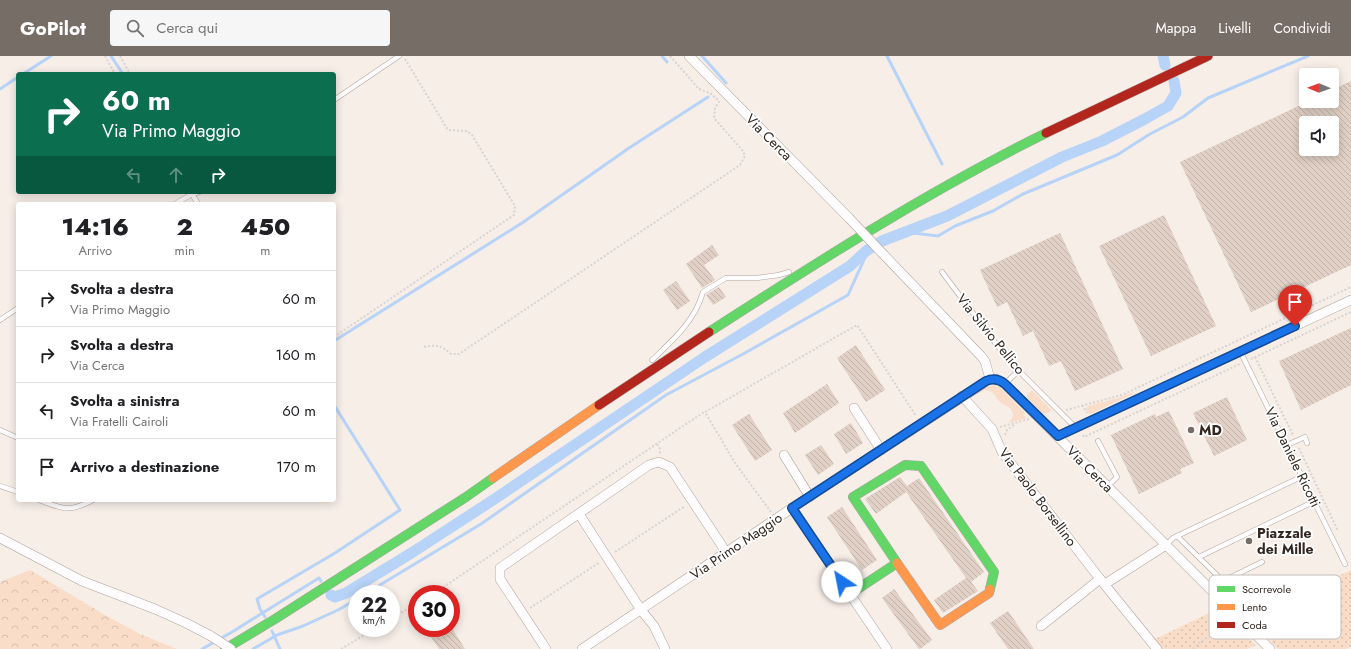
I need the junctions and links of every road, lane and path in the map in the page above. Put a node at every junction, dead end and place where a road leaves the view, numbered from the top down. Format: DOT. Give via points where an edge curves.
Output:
graph roads {
  1 [pos="104,56"];
  2 [pos="120,56"];
  3 [pos="399,56"];
  4 [pos="403,56"];
  5 [pos="689,56"];
  6 [pos="1208,56"];
  7 [pos="114,72"];
  8 [pos="129,72"];
  9 [pos="726,95"];
  10 [pos="336,99"];
  11 [pos="192,194"];
  12 [pos="178,202"];
  13 [pos="197,202"];
  14 [pos="812,265"];
  15 [pos="800,268"];
  16 [pos="793,271"];
  17 [pos="942,272"];
  18 [pos="1351,287"];
  19 [pos="1351,300"];
  20 [pos="16,309"];
  21 [pos="1351,312"];
  22 [pos="0,320"];
  23 [pos="336,336"];
  24 [pos="424,347"];
  25 [pos="1240,351"];
  26 [pos="1255,357"];
  27 [pos="1245,361"];
  28 [pos="1019,370"];
  29 [pos="640,378"];
  30 [pos="990,379"];
  31 [pos="1005,384"];
  32 [pos="962,396"];
  33 [pos="854,408"];
  34 [pos="1059,411"];
  35 [pos="705,412"];
  36 [pos="1038,417"];
  37 [pos="921,424"];
  38 [pos="1076,428"];
  39 [pos="992,429"];
  40 [pos="0,430"];
  41 [pos="1058,436"];
  42 [pos="16,437"];
  43 [pos="1098,441"];
  44 [pos="1296,441"];
  45 [pos="1307,443"];
  46 [pos="1287,445"];
  47 [pos="881,450"];
  48 [pos="784,456"];
  49 [pos="1303,476"];
  50 [pos="0,486"];
  51 [pos="1108,486"];
  52 [pos="16,491"];
  53 [pos="810,497"];
  54 [pos="1315,501"];
  55 [pos="44,502"];
  56 [pos="89,502"];
  57 [pos="792,508"];
  58 [pos="579,514"];
  59 [pos="776,519"];
  60 [pos="1338,531"];
  61 [pos="1177,536"];
  62 [pos="0,538"];
  63 [pos="1166,545"];
  64 [pos="726,552"];
  65 [pos="1199,557"];
  66 [pos="1262,562"];
  67 [pos="897,563"];
  68 [pos="1345,564"];
  69 [pos="1217,575"];
  70 [pos="1235,575"];
  71 [pos="1103,581"];
  72 [pos="446,585"];
  73 [pos="1209,588"];
  74 [pos="850,594"];
  75 [pos="641,610"];
  76 [pos="1041,626"];
  77 [pos="1209,636"];
  78 [pos="361,637"];
  79 [pos="1260,639"];
  80 [pos="225,649"];
  81 [pos="231,649"];
  82 [pos="341,649"];
  83 [pos="546,649"];
  84 [pos="582,649"];
  85 [pos="665,649"];
  86 [pos="887,649"];
  87 [pos="1157,649"];
  88 [pos="1193,649"];
  89 [pos="1270,649"];
  1 -- 7 [label="path"];
  2 -- 8 [label="path"];
  3 -- 10 [label="lane"];
  4 -- 23 [label="path" via="448,130 467,131 472,135 515,206 514,216"];
  5 -- 9 [label="street, Via Cerca"];
  6 -- 14 [label="main road" via="993,159"];
  9 -- 24 [label="path" via="715,108 714,118 743,151 745,156 740,166 459,354 451,354 435,345"];
  9 -- 30 [label="street, Via Cerca, bridge" via="849,218 981,356"];
  11 -- 12 [label="lane"];
  11 -- 13 [label="lane"];
  14 -- 15 [label="lane"];
  14 -- 29 [label="main road"];
  16 -- 29 [label="lane" via="758,278 726,278 703,292 690,321 652,360"];
  17 -- 28 [label="lane, Via Silvio Pellico" via="1009,361"];
  18 -- 34 [label="path" via="1122,395"];
  19 -- 25 [label="street"];
  20 -- 22 [label="lane"];
  21 -- 26 [label="path"];
  25 -- 27 [label="lane, Via Daniele Ricotti"];
  25 -- 38 [label="street"];
  26 -- 27 [label="path"];
  26 -- 44 [label="path"];
  27 -- 38 [label="path" via="1084,436"];
  27 -- 46 [label="lane, Via Daniele Ricotti"];
  28 -- 31 [label="lane"];
  28 -- 34 [label="lane, Via Silvio Pellico"];
  29 -- 80 [label="main road" via="466,497"];
  30 -- 31 [label="street, Via Cerca"];
  30 -- 32 [label="street, Via Primo Maggio"];
  31 -- 36 [label="street, Via Cerca"];
  32 -- 37 [label="street, Via Primo Maggio"];
  32 -- 39 [label="street, Via Paolo Borsellino"];
  33 -- 47 [label="street"];
  34 -- 38 [label="lane, Via Silvio Pellico"];
  35 -- 37 [label="path" via="857,325"];
  35 -- 59 [label="path" via="736,463"];
  35 -- 72 [label="path"];
  36 -- 39 [label="path"];
  36 -- 41 [label="street, Via Cerca"];
  37 -- 47 [label="street, Via Primo Maggio"];
  38 -- 41 [label="street"];
  39 -- 71 [label="street, Via Paolo Borsellino" via="1002,452"];
  40 -- 42 [label="lane"];
  41 -- 51 [label="street, Via Cerca"];
  43 -- 51 [label="lane" via="1117,477"];
  44 -- 45 [label="lane" via="1305,437"];
  44 -- 46 [label="lane"];
  44 -- 60 [label="path"];
  46 -- 49 [label="lane, Via Daniele Ricotti"];
  47 -- 53 [label="street, Via Primo Maggio"];
  48 -- 53 [label="street"];
  49 -- 54 [label="lane, Via Daniele Ricotti"];
  49 -- 61 [label="lane"];
  50 -- 52 [label="lane"];
  51 -- 63 [label="street, Via Cerca"];
  53 -- 57 [label="street, Via Primo Maggio"];
  54 -- 65 [label="lane"];
  54 -- 68 [label="lane, Via Daniele Ricotti"];
  55 -- 56 [label="lane" via="61,508 77,508"];
  57 -- 59 [label="street, Via Primo Maggio"];
  57 -- 74 [label="street"];
  58 -- 64 [label="street" via="649,465 659,462 670,467"];
  58 -- 75 [label="street"];
  58 -- 83 [label="street" via="500,568 500,578"];
  59 -- 64 [label="street, Via Primo Maggio"];
  61 -- 63 [label="lane"];
  61 -- 65 [label="lane"];
  62 -- 81 [label="street, bridge" via="82,581 186,623"];
  63 -- 71 [label="street"];
  63 -- 73 [label="street, Via Cerca"];
  64 -- 75 [label="street, Via Primo Maggio"];
  65 -- 69 [label="lane"];
  66 -- 70 [label="lane"];
  67 -- 67 [label="main road" via="853,496 905,465 921,466 994,572 989,592 940,625"];
  67 -- 74 [label="main road"];
  71 -- 76 [label="street"];
  71 -- 87 [label="street, Via Paolo Borsellino"];
  74 -- 86 [label="street"];
  75 -- 84 [label="street, Via Primo Maggio"];
  75 -- 85 [label="street" via="654,626"];
  77 -- 88 [label="path"];
  78 -- 82 [label="path"];
  79 -- 89 [label="street, Via Cerca"];
}
